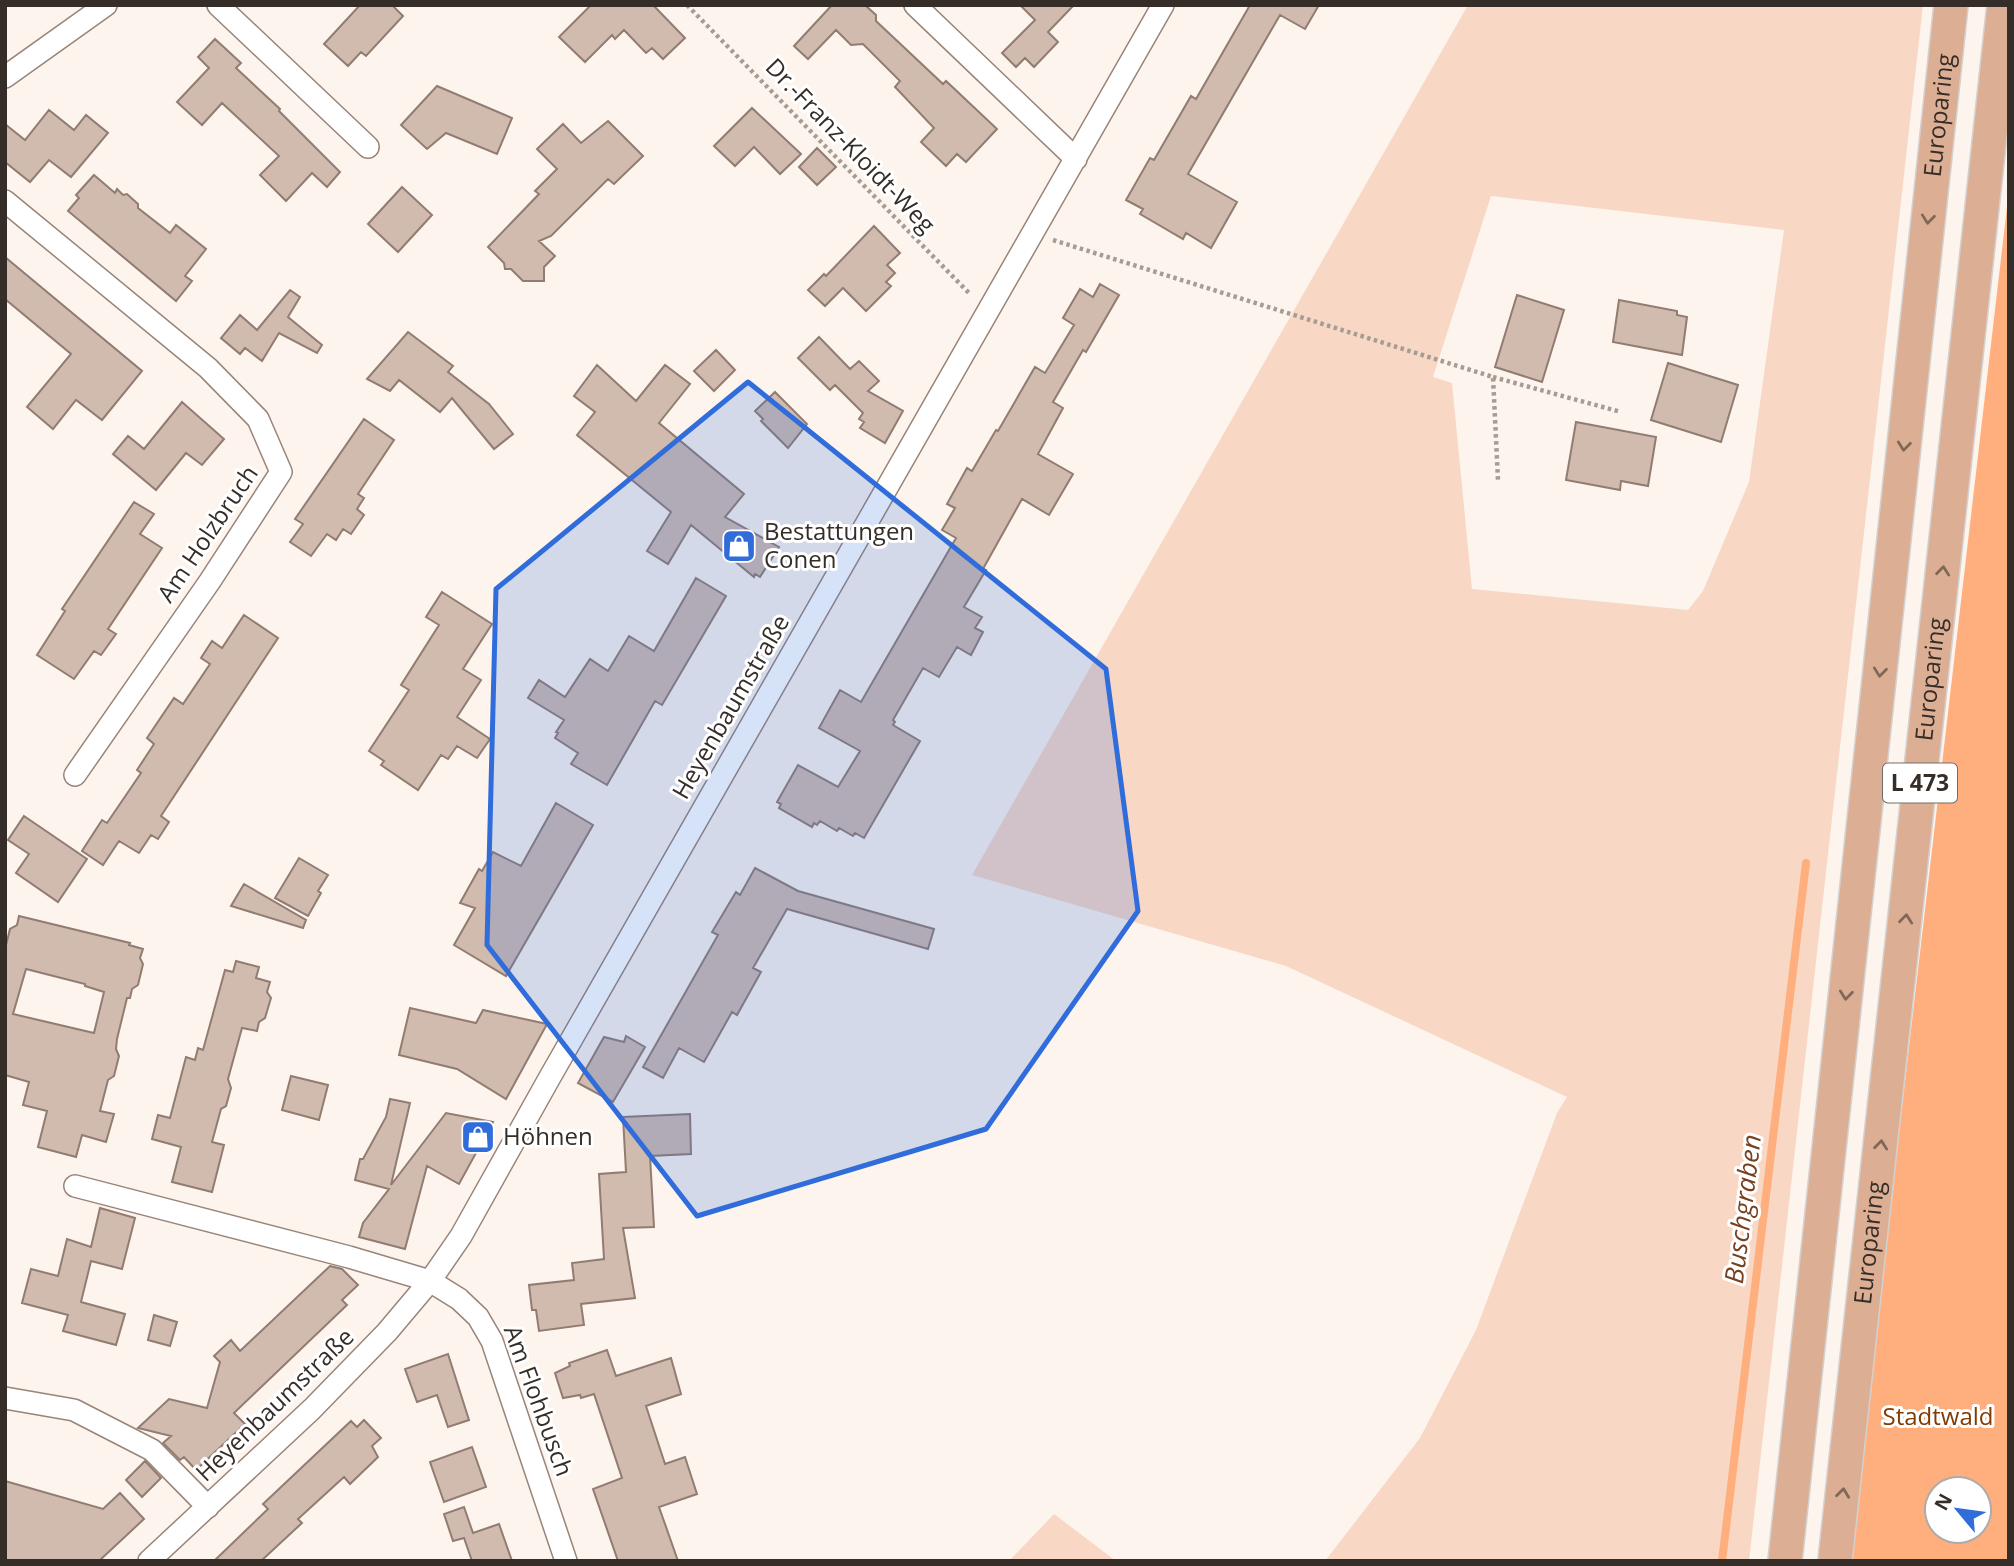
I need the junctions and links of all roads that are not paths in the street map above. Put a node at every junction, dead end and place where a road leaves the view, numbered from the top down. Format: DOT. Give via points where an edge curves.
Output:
graph roads {
  1 [pos="106,5"];
  2 [pos="218,5"];
  3 [pos="915,5"];
  4 [pos="1163,5"];
  5 [pos="1951,5"];
  6 [pos="2004,5"];
  7 [pos="5,77"];
  8 [pos="368,147"];
  9 [pos="1076,159"];
  10 [pos="5,201"];
  11 [pos="75,775"];
  12 [pos="75,1186"];
  13 [pos="430,1281"];
  14 [pos="5,1398"];
  15 [pos="208,1507"];
  16 [pos="149,1561"];
  17 [pos="566,1561"];
  18 [pos="1785,1561"];
  19 [pos="1835,1561"];
  1 -- 7 [label="street"];
  2 -- 8 [label="street"];
  3 -- 9 [label="street"];
  4 -- 9 [label="street, Heyenbaumstraße"];
  5 -- 18 [label="main road, Europaring / L 473, one-way"];
  19 -- 6 [label="main road, Europaring / L 473, one-way"];
  9 -- 13 [label="street, Heyenbaumstraße" via="461,1236"];
  10 -- 11 [label="street, Am Holzbruch" via="208,368 258,419 281,472"];
  12 -- 13 [label="street"];
  13 -- 15 [label="street, Heyenbaumstraße" via="313,1409"];
  13 -- 17 [label="street, Am Flohbusch" via="478,1317 492,1341"];
  14 -- 15 [label="street" via="74,1410 152,1450"];
  15 -- 16 [label="street, Heyenbaumstraße"];
}
